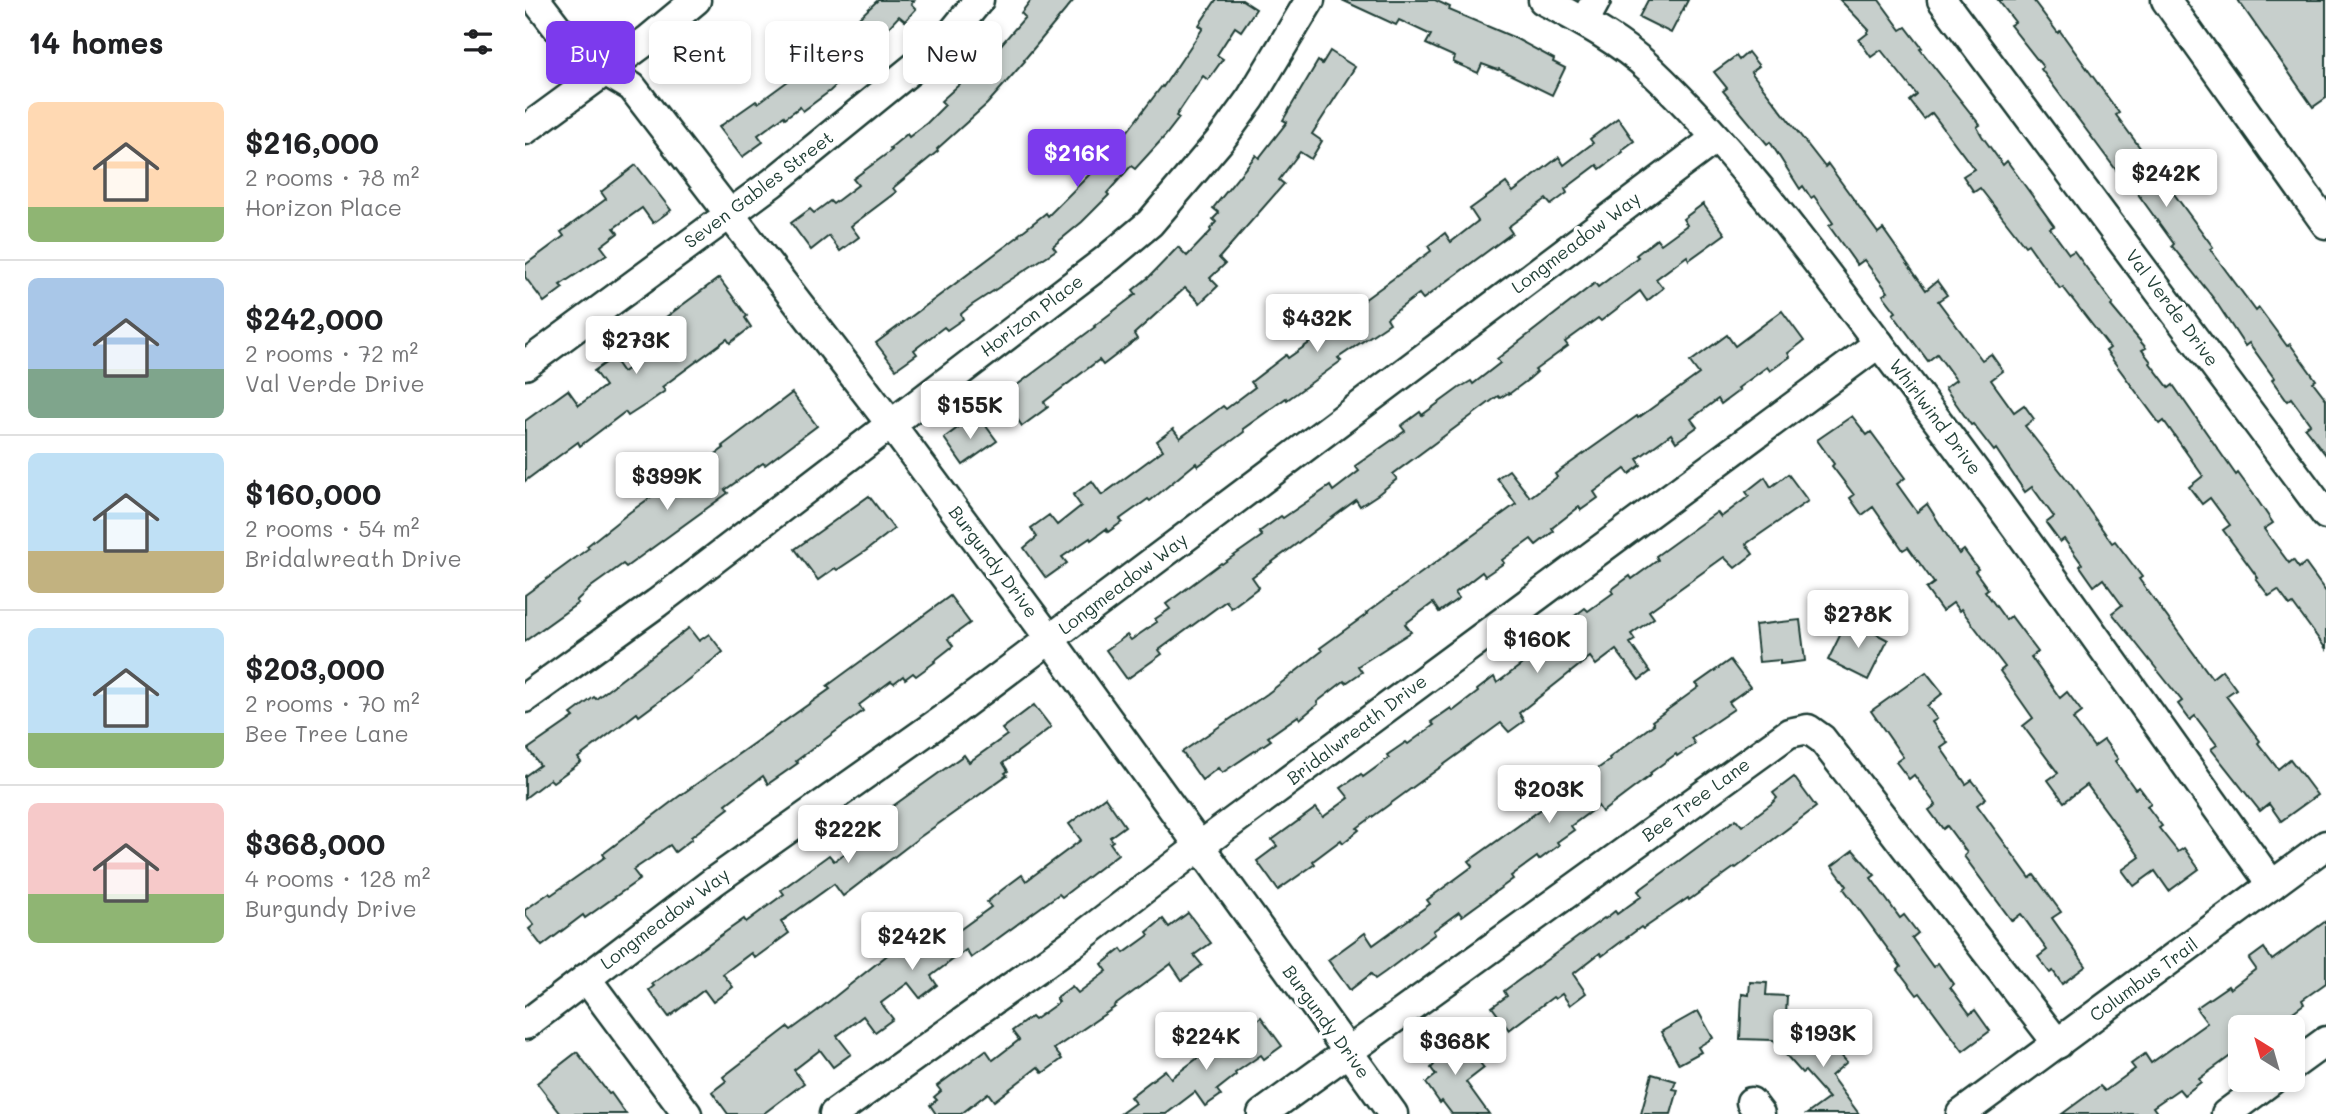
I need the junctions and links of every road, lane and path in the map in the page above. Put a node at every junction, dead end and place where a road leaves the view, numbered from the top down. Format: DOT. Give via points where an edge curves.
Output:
graph roads {
  1 [pos="536,0"];
  2 [pos="696,0"];
  3 [pos="979,0"];
  4 [pos="1310,0"];
  5 [pos="1543,0"];
  6 [pos="1942,0"];
  7 [pos="2166,0"];
  8 [pos="1590,11"];
  9 [pos="552,21"];
  10 [pos="635,49"];
  11 [pos="588,84"];
  12 [pos="627,84"];
  13 [pos="525,130"];
  14 [pos="1716,138"];
  15 [pos="730,214"];
  16 [pos="2326,224"];
  17 [pos="1879,343"];
  18 [pos="525,365"];
  19 [pos="890,423"];
  20 [pos="2326,515"];
  21 [pos="1050,639"];
  22 [pos="525,698"];
  23 [pos="2326,845"];
  24 [pos="1200,846"];
  25 [pos="2272,886"];
  26 [pos="586,978"];
  27 [pos="525,1025"];
  28 [pos="2326,1041"];
  29 [pos="2058,1044"];
  30 [pos="1347,1051"];
  31 [pos="2305,1056"];
  32 [pos="2256,1092"];
  33 [pos="687,1114"];
  34 [pos="834,1114"];
  35 [pos="1262,1114"];
  36 [pos="1393,1114"];
  37 [pos="1961,1114"];
  38 [pos="2226,1114"];
  1 -- 9 [label="street"];
  2 -- 10 [label="street"];
  3 -- 15 [label="street, Seven Gables Street" via="944,43"];
  4 -- 19 [label="street, Horizon Place" via="1251,98 1150,223"];
  5 -- 8 [label="street, Whirlwind Drive"];
  6 -- 20 [label="street, Val Verde Drive"];
  7 -- 16 [label="street"];
  8 -- 14 [label="street, Whirlwind Drive" via="1611,39 1649,68"];
  11 -- 13 [label="street"];
  12 -- 15 [label="street, Burgundy Drive"];
  14 -- 17 [label="street, Whirlwind Drive"];
  14 -- 21 [label="street, Longmeadow Way"];
  15 -- 18 [label="street, Seven Gables Street"];
  15 -- 19 [label="street, Burgundy Drive"];
  17 -- 24 [label="street, Bridalwreath Drive"];
  17 -- 25 [label="street, Whirlwind Drive" via="1980,476"];
  19 -- 21 [label="street, Burgundy Drive"];
  19 -- 22 [label="street, Horizon Place" via="657,603"];
  21 -- 24 [label="street, Burgundy Drive"];
  21 -- 26 [label="street, Longmeadow Way"];
  23 -- 25 [label="street, Columbus Trail"];
  24 -- 30 [label="street, Burgundy Drive"];
  24 -- 34 [label="street, Bridalwreath Drive"];
  25 -- 29 [label="street, Columbus Trail"];
  26 -- 27 [label="street, Longmeadow Way"];
  26 -- 33 [label="street"];
  28 -- 31 [label="street"];
  29 -- 30 [label="street, Bee Tree Lane" via="1822,739 1808,729 1789,733"];
  29 -- 37 [label="street, Columbus Trail"];
  30 -- 35 [label="street, Bee Tree Lane"];
  30 -- 36 [label="street, Burgundy Drive"];
  32 -- 38 [label="street"];
}
